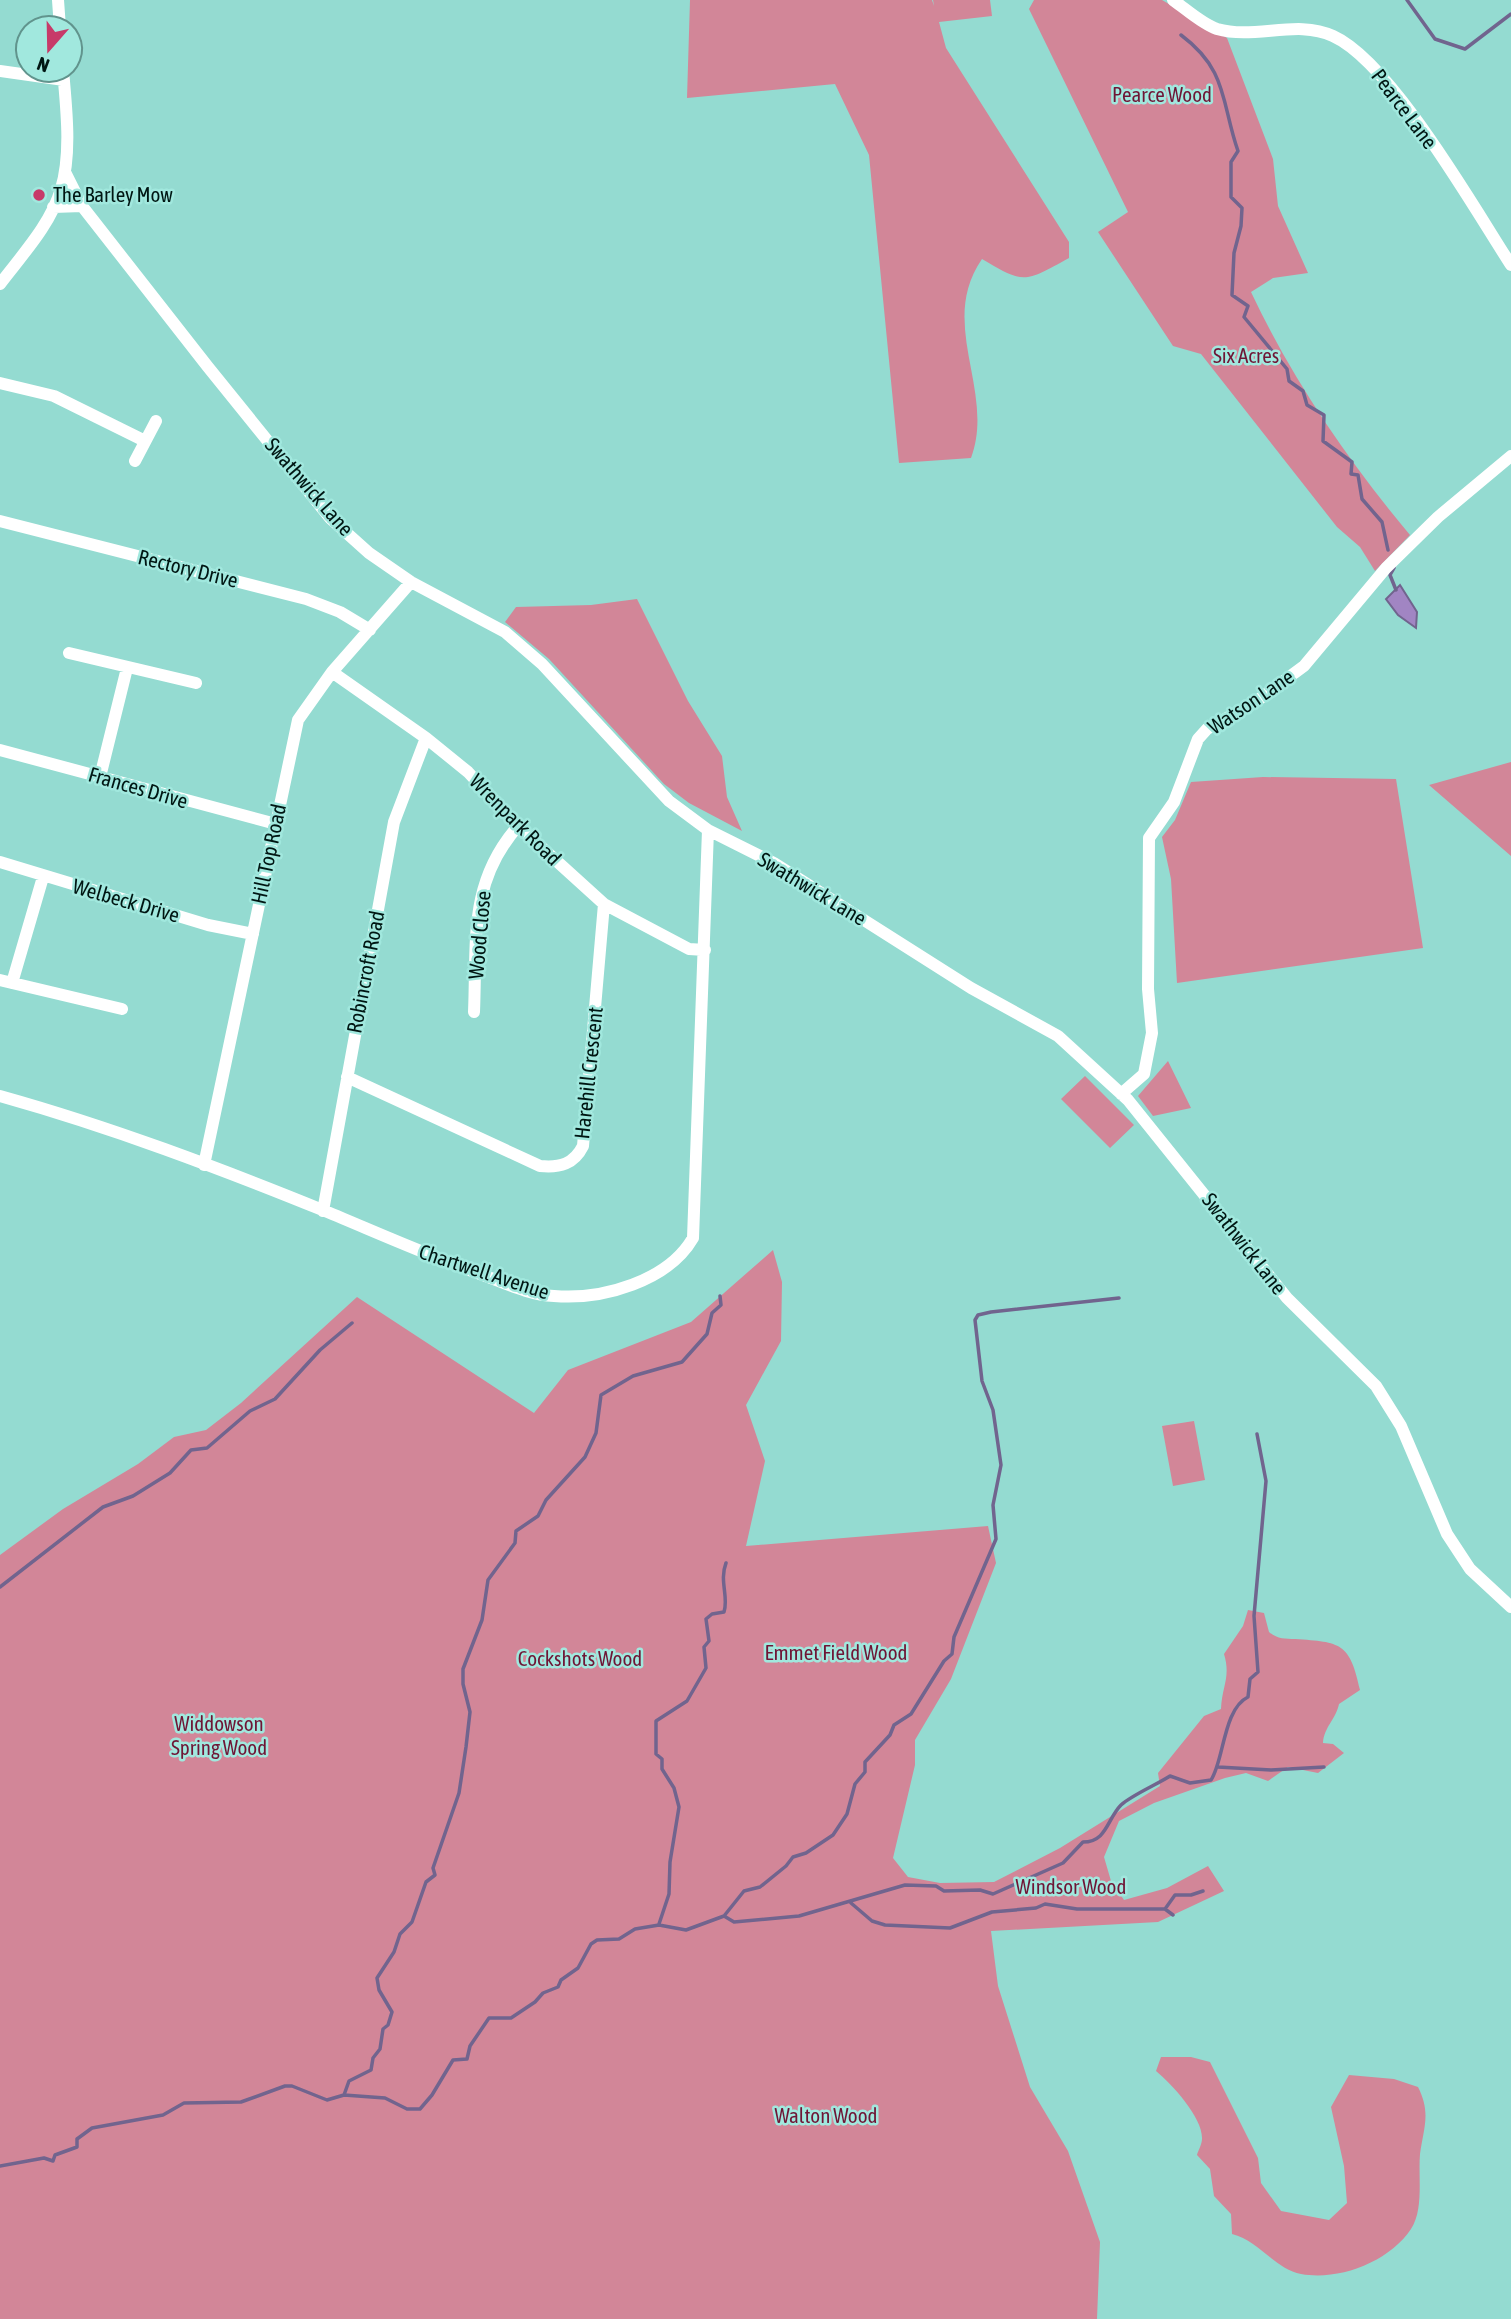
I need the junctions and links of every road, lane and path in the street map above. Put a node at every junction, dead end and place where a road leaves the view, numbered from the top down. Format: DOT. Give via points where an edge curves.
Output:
graph roads {
  1 [pos="1173,0"];
  2 [pos="63,84"];
  3 [pos="65,172"];
  4 [pos="82,206"];
  5 [pos="53,207"];
  6 [pos="1511,265"];
  7 [pos="0,284"];
  8 [pos="0,383"];
  9 [pos="156,421"];
  10 [pos="145,441"];
  11 [pos="1511,456"];
  12 [pos="135,461"];
  13 [pos="0,521"];
  14 [pos="411,582"];
  15 [pos="370,631"];
  16 [pos="69,653"];
  17 [pos="127,668"];
  18 [pos="332,672"];
  19 [pos="196,683"];
  20 [pos="426,738"];
  21 [pos="0,750"];
  22 [pos="100,777"];
  23 [pos="276,824"];
  24 [pos="518,826"];
  25 [pos="708,830"];
  26 [pos="0,862"];
  27 [pos="43,877"];
  28 [pos="604,904"];
  29 [pos="253,934"];
  30 [pos="705,950"];
  31 [pos="6,982"];
  32 [pos="122,1009"];
  33 [pos="474,1012"];
  34 [pos="346,1077"];
  35 [pos="1121,1094"];
  36 [pos="0,1096"];
  37 [pos="204,1165"];
  38 [pos="323,1211"];
  39 [pos="1506,1604"];
  1 -- 6 [label="street, Pearce Lane" via="1215,28 1312,30 1333,36 1364,56 1393,89"];
  2 -- 3 [label="street"];
  3 -- 4 [label="street, Swathwick Lane"];
  3 -- 5 [label="street"];
  4 -- 5 [label="street"];
  4 -- 14 [label="street, Swathwick Lane" via="330,518"];
  5 -- 7 [label="street"];
  8 -- 10 [label="street" via="54,396"];
  9 -- 10 [label="street"];
  10 -- 12 [label="street"];
  11 -- 35 [label="street, Watson Lane" via="1386,568 1304,666 1198,739 1174,802 1149,838 1147,989 1152,1033 1144,1074"];
  13 -- 15 [label="street, Rectory Drive" via="306,599 340,612"];
  14 -- 15 [label="street, Hill Top Road"];
  14 -- 25 [label="street, Swathwick Lane" via="505,632 542,664 669,801"];
  15 -- 18 [label="street, Hill Top Road"];
  16 -- 17 [label="street"];
  17 -- 19 [label="street"];
  17 -- 22 [label="street"];
  18 -- 20 [label="street, Wrenpark Road"];
  18 -- 23 [label="street, Hill Top Road" via="298,720"];
  20 -- 24 [label="street, Wrenpark Road" via="468,772"];
  20 -- 34 [label="street, Robincroft Road" via="394,822"];
  21 -- 22 [label="street, Frances Drive"];
  22 -- 23 [label="street, Frances Drive"];
  23 -- 29 [label="street, Hill Top Road"];
  24 -- 28 [label="street, Wrenpark Road"];
  24 -- 33 [label="street, Wood Close" via="498,848 480,895"];
  25 -- 30 [label="street, Chartwell Avenue"];
  25 -- 35 [label="street, Swathwick Lane" via="774,863 971,988 1058,1036"];
  26 -- 27 [label="street, Welbeck Drive"];
  27 -- 29 [label="street, Welbeck Drive"];
  27 -- 31 [label="street"];
  28 -- 30 [label="street, Wrenpark Road" via="689,949"];
  28 -- 34 [label="street, Harehill Crescent" via="583,1146 577,1158 556,1168 540,1166"];
  29 -- 37 [label="street, Hill Top Road"];
  30 -- 38 [label="street, Chartwell Avenue" via="694,1238 683,1255 662,1272 599,1292 551,1296 528,1292"];
  31 -- 32 [label="street"];
  34 -- 38 [label="street, Robincroft Road"];
  35 -- 39 [label="street, Swathwick Lane" via="1287,1298 1376,1386 1401,1426 1447,1534 1470,1569"];
  36 -- 37 [label="street, Chartwell Avenue" via="95,1122"];
  37 -- 38 [label="street, Chartwell Avenue"];
}
